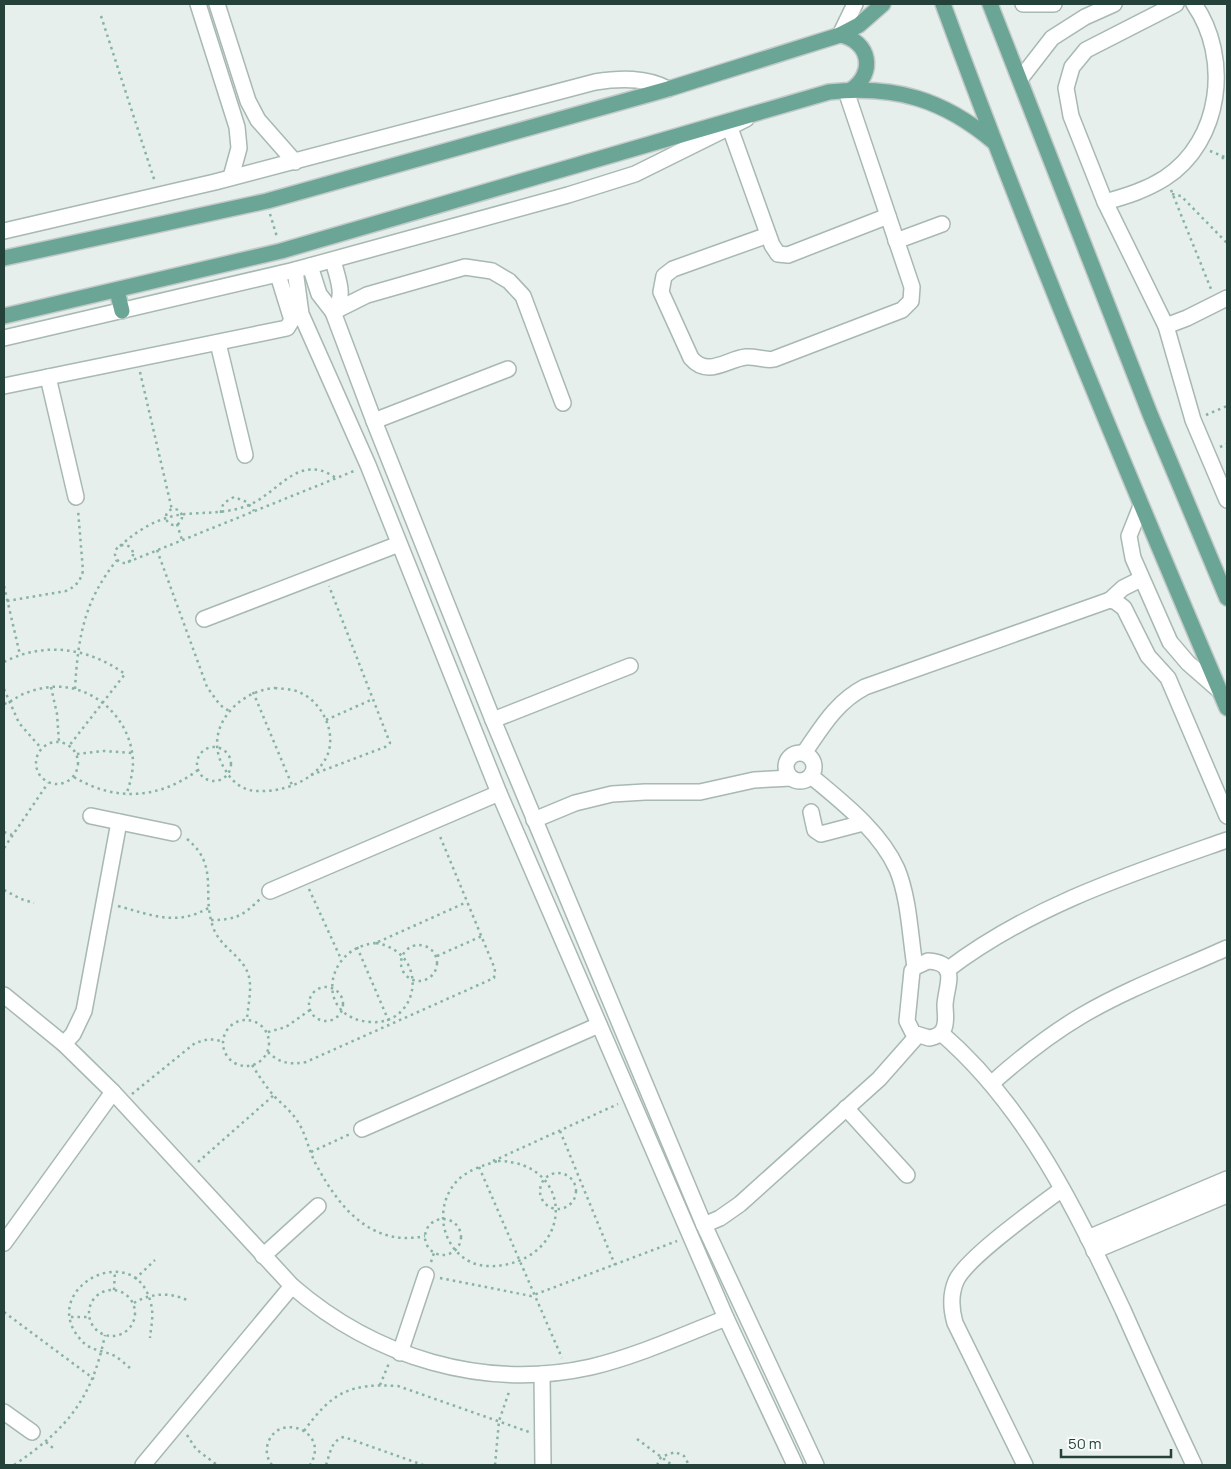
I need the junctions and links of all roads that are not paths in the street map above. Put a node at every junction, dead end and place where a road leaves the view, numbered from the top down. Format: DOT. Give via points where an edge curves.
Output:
graph roads {
  1 [pos="198,4"];
  2 [pos="217,4"];
  3 [pos="855,4"];
  4 [pos="883,4"];
  5 [pos="943,4"];
  6 [pos="990,4"];
  7 [pos="1023,4"];
  8 [pos="1054,4"];
  9 [pos="1113,4"];
  10 [pos="1176,4"];
  11 [pos="1194,4"];
  12 [pos="840,36"];
  13 [pos="1021,78"];
  14 [pos="668,89"];
  15 [pos="849,90"];
  16 [pos="761,112"];
  17 [pos="730,128"];
  18 [pos="994,142"];
  19 [pos="295,162"];
  20 [pos="231,178"];
  21 [pos="1105,202"];
  22 [pos="888,216"];
  23 [pos="942,224"];
  24 [pos="4,231"];
  25 [pos="768,235"];
  26 [pos="896,241"];
  27 [pos="4,258"];
  28 [pos="333,260"];
  29 [pos="303,268"];
  30 [pos="278,275"];
  31 [pos="117,291"];
  32 [pos="1222,301"];
  33 [pos="122,311"];
  34 [pos="333,312"];
  35 [pos="4,316"];
  36 [pos="1166,326"];
  37 [pos="4,338"];
  38 [pos="218,343"];
  39 [pos="508,369"];
  40 [pos="48,378"];
  41 [pos="4,386"];
  42 [pos="563,402"];
  43 [pos="374,421"];
  44 [pos="245,455"];
  45 [pos="76,496"];
  46 [pos="1227,500"];
  47 [pos="1141,506"];
  48 [pos="399,544"];
  49 [pos="1142,579"];
  50 [pos="1150,598"];
  51 [pos="1227,598"];
  52 [pos="1110,600"];
  53 [pos="1124,608"];
  54 [pos="204,619"];
  55 [pos="630,666"];
  56 [pos="1220,691"];
  57 [pos="1227,708"];
  58 [pos="493,720"];
  59 [pos="804,753"];
  60 [pos="788,758"];
  61 [pos="811,776"];
  62 [pos="790,778"];
  63 [pos="754,780"];
  64 [pos="499,793"];
  65 [pos="811,812"];
  66 [pos="91,816"];
  67 [pos="1227,816"];
  68 [pos="534,820"];
  69 [pos="119,822"];
  70 [pos="863,823"];
  71 [pos="174,833"];
  72 [pos="1227,840"];
  73 [pos="270,891"];
  74 [pos="1227,948"];
  75 [pos="915,967"];
  76 [pos="947,970"];
  77 [pos="4,995"];
  78 [pos="599,1025"];
  79 [pos="941,1033"];
  80 [pos="917,1036"];
  81 [pos="64,1044"];
  82 [pos="992,1083"];
  83 [pos="117,1097"];
  84 [pos="846,1108"];
  85 [pos="362,1129"];
  86 [pos="907,1174"];
  87 [pos="1227,1178"];
  88 [pos="1062,1189"];
  89 [pos="1227,1195"];
  90 [pos="318,1206"];
  91 [pos="704,1225"];
  92 [pos="4,1243"];
  93 [pos="1091,1244"];
  94 [pos="262,1256"];
  95 [pos="426,1275"];
  96 [pos="292,1286"];
  97 [pos="726,1318"];
  98 [pos="397,1352"];
  99 [pos="542,1374"];
  100 [pos="4,1412"];
  101 [pos="32,1432"];
  102 [pos="143,1465"];
  103 [pos="543,1465"];
  104 [pos="795,1465"];
  105 [pos="816,1465"];
  106 [pos="1025,1465"];
  107 [pos="1194,1465"];
  1 -- 20 [label="street" via="236,127 239,148"];
  2 -- 19 [label="street" via="248,101 262,126"];
  3 -- 12 [label="street"];
  4 -- 12 [label="main road"];
  5 -- 18 [label="main road"];
  6 -- 13 [label="main road"];
  7 -- 8 [label="street"];
  9 -- 13 [label="street" via="1052,38"];
  10 -- 21 [label="street" via="1086,50 1072,67 1066,88 1071,116"];
  11 -- 21 [label="street" via="1213,41 1217,65 1217,90 1210,119 1188,157 1166,178 1137,194"];
  12 -- 14 [label="main road"];
  12 -- 15 [label="main road" via="859,44 868,64 863,79"];
  13 -- 51 [label="main road" via="1150,414"];
  14 -- 19 [label="street" via="646,80 595,82"];
  14 -- 27 [label="main road" via="267,201"];
  15 -- 16 [label="main road" via="829,92"];
  15 -- 18 [label="main road" via="874,90 918,97 958,115"];
  15 -- 22 [label="street"];
  16 -- 17 [label="street"];
  16 -- 31 [label="main road" via="281,251"];
  17 -- 25 [label="street"];
  17 -- 28 [label="street" via="635,174"];
  18 -- 47 [label="main road"];
  19 -- 20 [label="street"];
  20 -- 24 [label="street"];
  21 -- 36 [label="street"];
  22 -- 25 [label="street" via="783,255 774,250"];
  22 -- 26 [label="street"];
  23 -- 26 [label="street"];
  25 -- 26 [label="street" via="673,268 664,276 661,292 691,358 699,366 710,368 746,357 774,359 902,310 913,294"];
  28 -- 29 [label="street"];
  28 -- 34 [label="street" via="341,300"];
  29 -- 30 [label="street"];
  29 -- 34 [label="street"];
  29 -- 48 [label="street" via="301,314"];
  30 -- 33 [label="street"];
  30 -- 38 [label="street" via="292,320 290,326"];
  31 -- 33 [label="main road"];
  31 -- 35 [label="main road"];
  32 -- 36 [label="street"];
  33 -- 37 [label="street"];
  34 -- 42 [label="street" via="367,295 465,267 492,271 509,281 525,301"];
  34 -- 43 [label="street"];
  36 -- 46 [label="street" via="1194,420"];
  38 -- 40 [label="street"];
  38 -- 44 [label="street"];
  39 -- 43 [label="street"];
  40 -- 41 [label="street"];
  40 -- 45 [label="street"];
  43 -- 58 [label="street"];
  47 -- 49 [label="street" via="1131,528 1129,545"];
  47 -- 56 [label="main road"];
  48 -- 54 [label="street"];
  48 -- 64 [label="street"];
  49 -- 50 [label="street"];
  49 -- 52 [label="street" via="1123,588"];
  50 -- 53 [label="street"];
  50 -- 56 [label="street" via="1170,642"];
  52 -- 53 [label="street"];
  52 -- 59 [label="street" via="864,687 832,711"];
  53 -- 67 [label="street" via="1148,656 1172,686"];
  55 -- 58 [label="street"];
  56 -- 57 [label="main road"];
  58 -- 68 [label="street"];
  59 -- 60 [label="street" via="798,752"];
  59 -- 61 [label="street" via="814,765"];
  60 -- 62 [label="street" via="785,768"];
  60 -- 63 [label="street"];
  61 -- 62 [label="street" via="801,781"];
  61 -- 70 [label="street"];
  62 -- 63 [label="street"];
  63 -- 68 [label="street" via="700,792 612,794 575,803"];
  64 -- 73 [label="street"];
  64 -- 78 [label="street"];
  65 -- 70 [label="street" via="815,830 821,834"];
  66 -- 69 [label="street"];
  68 -- 91 [label="street"];
  69 -- 71 [label="street"];
  69 -- 81 [label="street" via="84,1011 73,1034"];
  70 -- 75 [label="street" via="881,842 902,883"];
  72 -- 76 [label="street" via="1116,879 1062,902 988,941"];
  74 -- 82 [label="street" via="1080,1017 1036,1046"];
  75 -- 76 [label="street" via="934,962"];
  75 -- 80 [label="street" via="910,977 906,1021"];
  76 -- 79 [label="street" via="950,981 946,1022"];
  77 -- 81 [label="street"];
  78 -- 85 [label="street"];
  78 -- 97 [label="street"];
  79 -- 80 [label="street" via="929,1038"];
  79 -- 82 [label="street"];
  80 -- 84 [label="street"];
  81 -- 83 [label="street"];
  82 -- 88 [label="street" via="1030,1136"];
  83 -- 92 [label="street"];
  83 -- 94 [label="street"];
  84 -- 86 [label="street"];
  84 -- 91 [label="street" via="740,1204"];
  87 -- 93 [label="street"];
  88 -- 93 [label="street"];
  88 -- 106 [label="street" via="968,1264 953,1291 955,1323"];
  89 -- 93 [label="street"];
  90 -- 94 [label="street"];
  91 -- 105 [label="street"];
  93 -- 107 [label="street"];
  94 -- 96 [label="street"];
  95 -- 98 [label="street"];
  96 -- 98 [label="street" via="315,1306 356,1333"];
  96 -- 102 [label="street"];
  97 -- 99 [label="street" via="636,1354 590,1367"];
  97 -- 104 [label="street"];
  98 -- 99 [label="street" via="446,1366 494,1374"];
  99 -- 103 [label="street"];
  100 -- 101 [label="street"];
}
